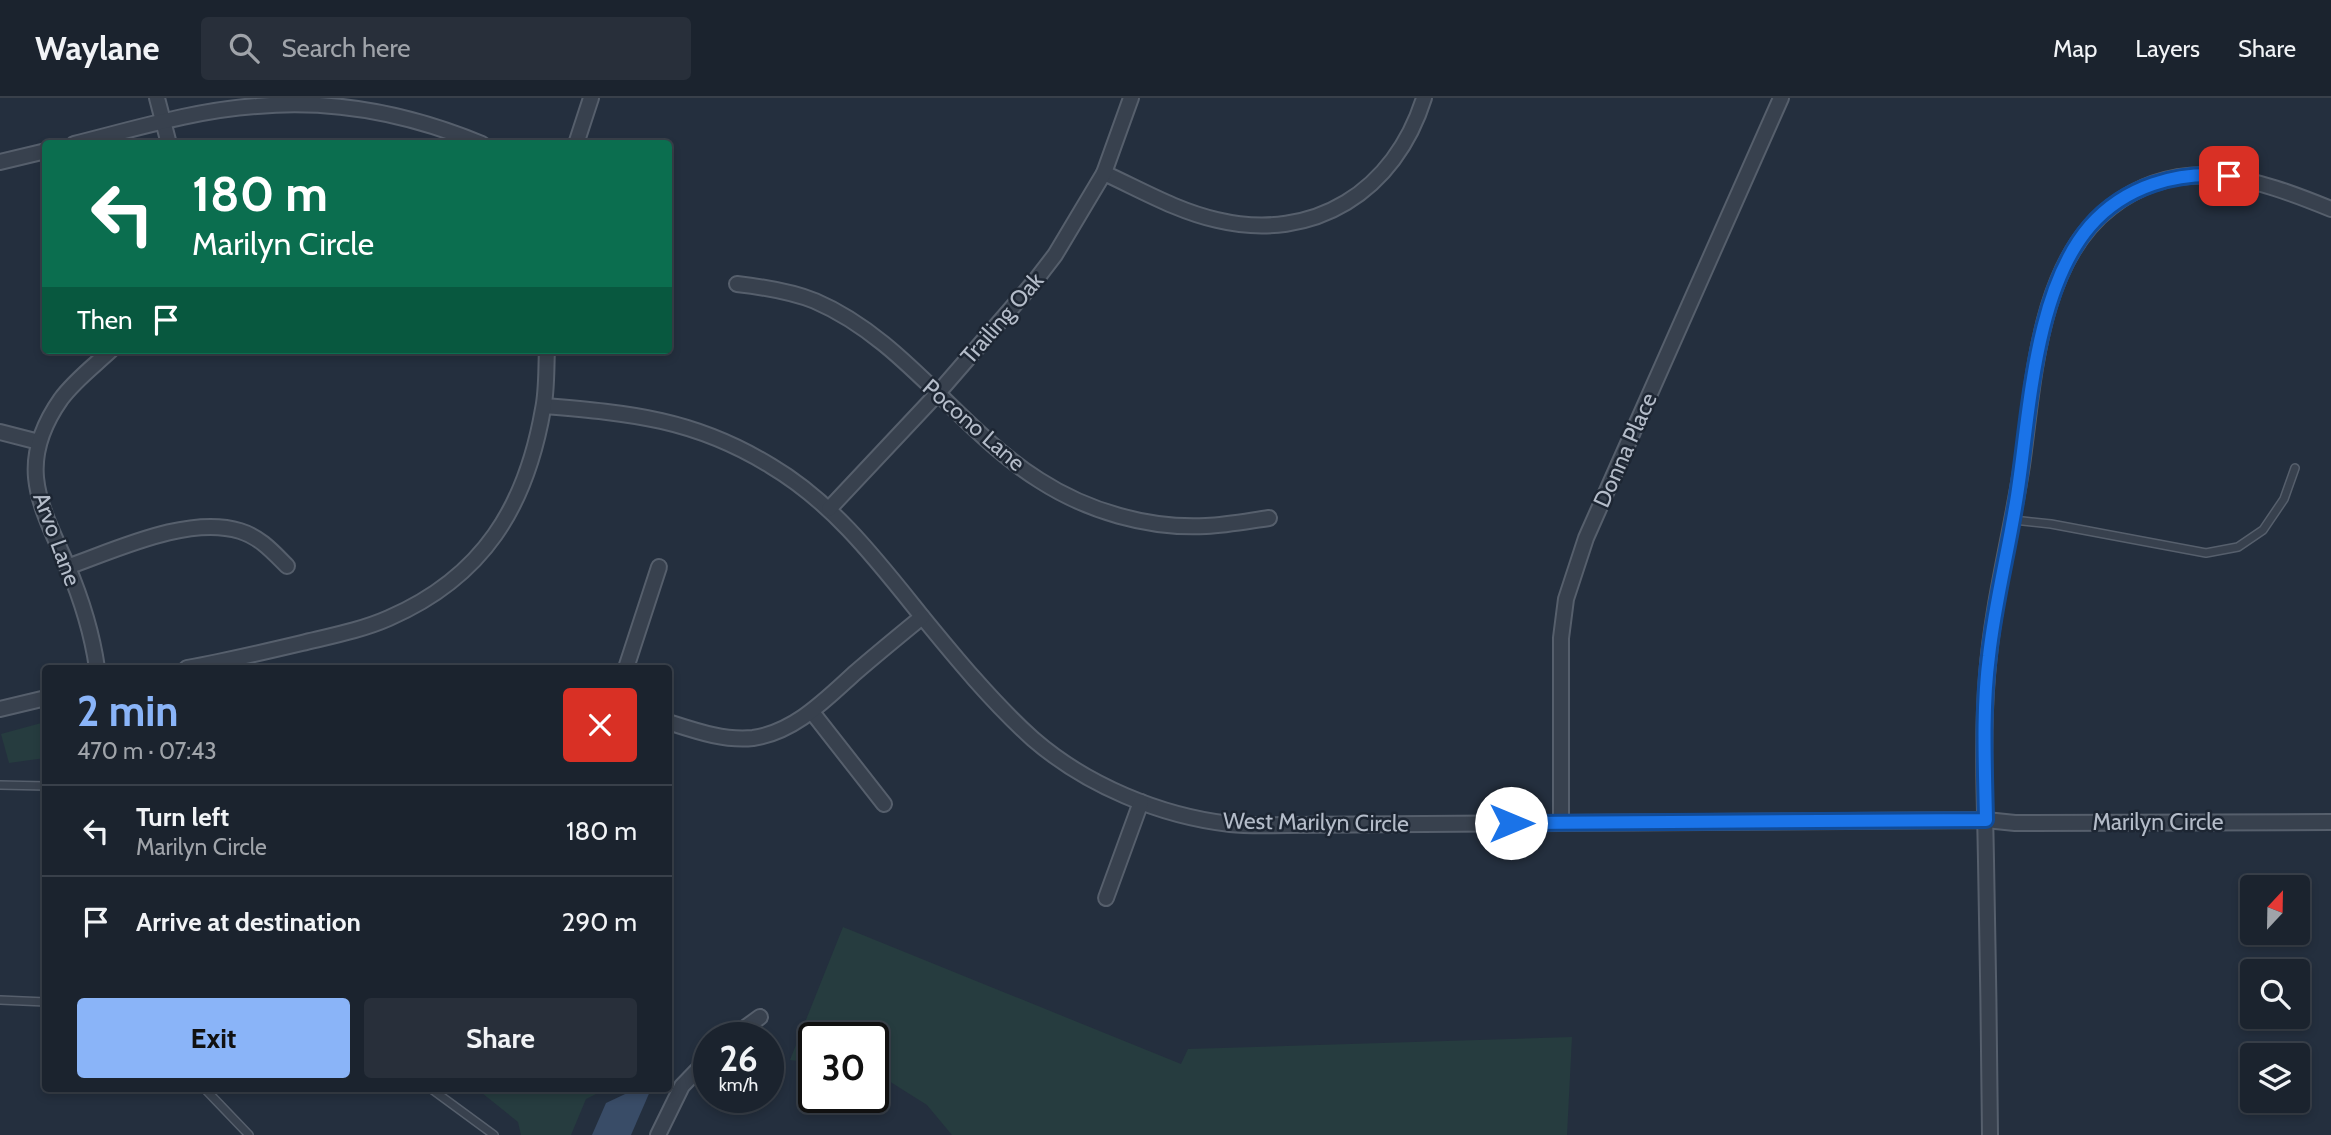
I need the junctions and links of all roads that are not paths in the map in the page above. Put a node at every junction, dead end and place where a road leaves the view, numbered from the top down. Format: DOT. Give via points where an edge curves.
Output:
graph roads {
  1 [pos="157,98"];
  2 [pos="591,98"];
  3 [pos="1131,98"];
  4 [pos="1424,98"];
  5 [pos="1781,98"];
  6 [pos="164,121"];
  7 [pos="90,140"];
  8 [pos="168,140"];
  9 [pos="470,140"];
  10 [pos="577,140"];
  11 [pos="42,152"];
  12 [pos="0,162"];
  13 [pos="1104,173"];
  14 [pos="2331,209"];
  15 [pos="737,284"];
  16 [pos="107,354"];
  17 [pos="547,354"];
  18 [pos="938,393"];
  19 [pos="544,406"];
  20 [pos="0,432"];
  21 [pos="39,442"];
  22 [pos="2295,468"];
  23 [pos="830,509"];
  24 [pos="1269,518"];
  25 [pos="2014,520"];
  26 [pos="287,566"];
  27 [pos="67,567"];
  28 [pos="659,567"];
  29 [pos="922,617"];
  30 [pos="235,664"];
  31 [pos="96,665"];
  32 [pos="627,665"];
  33 [pos="42,699"];
  34 [pos="0,709"];
  35 [pos="812,712"];
  36 [pos="672,723"];
  37 [pos="0,785"];
  38 [pos="42,786"];
  39 [pos="1142,802"];
  40 [pos="884,804"];
  41 [pos="1986,820"];
  42 [pos="2331,822"];
  43 [pos="1561,823"];
  44 [pos="1105,898"];
  45 [pos="0,1000"];
  46 [pos="42,1002"];
  47 [pos="761,1017"];
  48 [pos="754,1022"];
  49 [pos="693,1075"];
  50 [pos="208,1092"];
  51 [pos="435,1092"];
  52 [pos="249,1135"];
  53 [pos="494,1135"];
  54 [pos="658,1135"];
  55 [pos="1990,1135"];
  1 -- 6 [label="street"];
  2 -- 10 [label="street"];
  3 -- 13 [label="street, Trailing Oak"];
  4 -- 13 [label="street" via="1405,143 1375,183 1344,204 1304,221 1245,225 1218,220"];
  5 -- 43 [label="street, Donna Place" via="1573,575 1561,638"];
  6 -- 7 [label="street"];
  6 -- 8 [label="street"];
  6 -- 9 [label="street" via="256,106 341,107 410,119"];
  11 -- 12 [label="street"];
  13 -- 18 [label="street, Trailing Oak" via="1048,264"];
  14 -- 25 [label="street" via="2250,181 2193,174 2142,188 2100,217 2067,262 2048,311"];
  15 -- 18 [label="street, Pocono Lane" via="791,293 842,315"];
  16 -- 21 [label="street, Arvo Lane" via="62,398"];
  17 -- 19 [label="street"];
  18 -- 23 [label="street, Trailing Oak"];
  18 -- 24 [label="street, Pocono Lane" via="1005,456 1072,499 1140,521 1171,525"];
  19 -- 23 [label="street, West Marilyn Circle" via="640,416 691,428 771,466"];
  19 -- 30 [label="street" via="524,483 512,509 487,546 451,583 420,604 367,626"];
  20 -- 21 [label="street"];
  21 -- 27 [label="street, Arvo Lane" via="37,494"];
  22 -- 25 [label="lane" via="2284,499 2263,530 2238,547 2206,553"];
  23 -- 29 [label="street, West Marilyn Circle"];
  25 -- 41 [label="street" via="1989,656"];
  26 -- 27 [label="street" via="266,545 240,531 194,528 150,537"];
  27 -- 31 [label="street, Arvo Lane" via="87,618"];
  28 -- 32 [label="street"];
  29 -- 35 [label="street"];
  29 -- 39 [label="street, West Marilyn Circle" via="1007,715 1035,740 1078,771"];
  33 -- 34 [label="street"];
  35 -- 36 [label="street" via="755,737 719,737"];
  35 -- 40 [label="street"];
  37 -- 38 [label="lane"];
  39 -- 43 [label="street, West Marilyn Circle" via="1230,824"];
  39 -- 44 [label="street"];
  41 -- 42 [label="street, Marilyn Circle"];
  41 -- 43 [label="street, West Marilyn Circle"];
  41 -- 55 [label="street"];
  45 -- 46 [label="lane"];
  47 -- 48 [label="street"];
  49 -- 54 [label="street" via="682,1086"];
  50 -- 52 [label="lane"];
  51 -- 53 [label="lane"];
}
